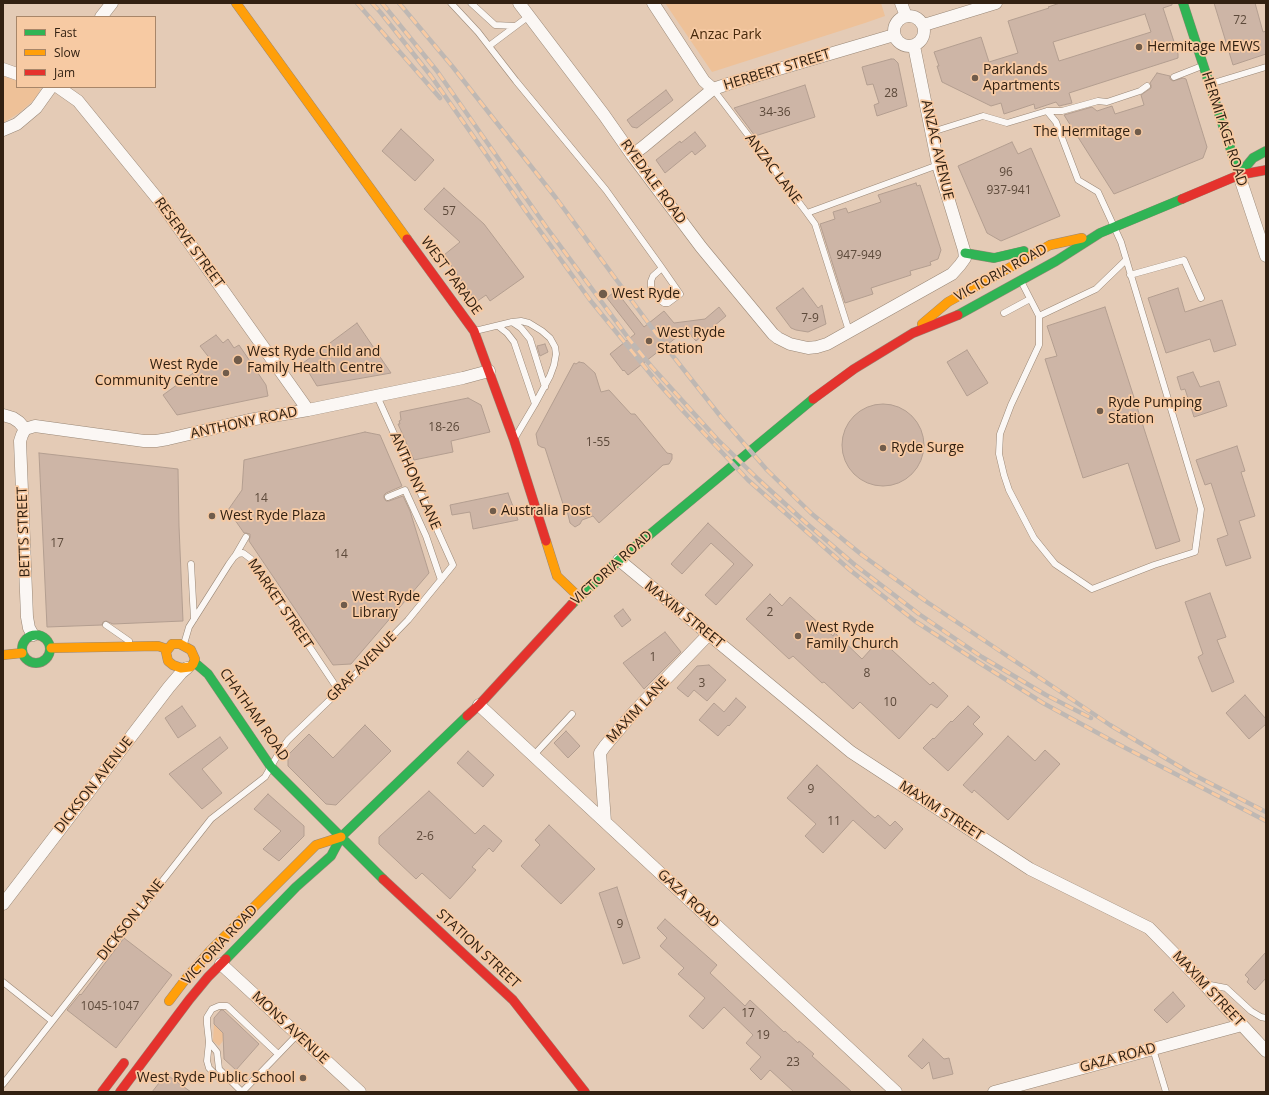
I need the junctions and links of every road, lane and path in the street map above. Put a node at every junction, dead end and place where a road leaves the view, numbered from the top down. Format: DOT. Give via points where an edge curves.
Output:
graph roads {
  1 [pos="112,3"];
  2 [pos="236,3"];
  3 [pos="453,3"];
  4 [pos="471,3"];
  5 [pos="519,3"];
  6 [pos="653,3"];
  7 [pos="901,3"];
  8 [pos="996,3"];
  9 [pos="1183,3"];
  10 [pos="103,16"];
  11 [pos="529,16"];
  12 [pos="906,16"];
  13 [pos="924,25"];
  14 [pos="515,26"];
  15 [pos="894,35"];
  16 [pos="489,46"];
  17 [pos="914,46"];
  18 [pos="1203,66"];
  19 [pos="1266,67"];
  20 [pos="3,69"];
  21 [pos="16,74"];
  22 [pos="1174,77"];
  23 [pos="1209,85"];
  24 [pos="1147,86"];
  25 [pos="50,88"];
  26 [pos="59,88"];
  27 [pos="713,89"];
  28 [pos="1047,111"];
  29 [pos="3,130"];
  30 [pos="932,132"];
  31 [pos="1266,151"];
  32 [pos="632,155"];
  33 [pos="938,165"];
  34 [pos="1266,170"];
  35 [pos="1239,175"];
  36 [pos="807,213"];
  37 [pos="1115,227"];
  38 [pos="1100,233"];
  39 [pos="1050,245"];
  40 [pos="964,253"];
  41 [pos="1266,256"];
  42 [pos="1126,260"];
  43 [pos="1014,266"];
  44 [pos="662,268"];
  45 [pos="1130,276"];
  46 [pos="1020,280"];
  47 [pos="1201,298"];
  48 [pos="1030,299"];
  49 [pos="1004,313"];
  50 [pos="1039,316"];
  51 [pos="512,322"];
  52 [pos="498,326"];
  53 [pos="474,331"];
  54 [pos="849,331"];
  55 [pos="913,333"];
  56 [pos="800,347"];
  57 [pos="489,371"];
  58 [pos="545,386"];
  59 [pos="378,396"];
  60 [pos="535,404"];
  61 [pos="308,410"];
  62 [pos="3,415"];
  63 [pos="25,429"];
  64 [pos="514,440"];
  65 [pos="388,497"];
  66 [pos="246,537"];
  67 [pos="234,557"];
  68 [pos="619,560"];
  69 [pos="191,564"];
  70 [pos="453,565"];
  71 [pos="441,580"];
  72 [pos="579,597"];
  73 [pos="194,619"];
  74 [pos="106,625"];
  75 [pos="32,635"];
  76 [pos="708,635"];
  77 [pos="184,646"];
  78 [pos="136,647"];
  79 [pos="51,648"];
  80 [pos="167,650"];
  81 [pos="22,652"];
  82 [pos="3,655"];
  83 [pos="190,665"];
  84 [pos="339,690"];
  85 [pos="479,705"];
  86 [pos="572,714"];
  87 [pos="533,756"];
  88 [pos="271,767"];
  89 [pos="605,822"];
  90 [pos="341,837"];
  91 [pos="3,904"];
  92 [pos="221,964"];
  93 [pos="3,982"];
  94 [pos="1204,984"];
  95 [pos="166,1007"];
  96 [pos="1266,1018"];
  97 [pos="52,1021"];
  98 [pos="1242,1025"];
  99 [pos="297,1035"];
  100 [pos="209,1042"];
  101 [pos="1154,1048"];
  102 [pos="1266,1051"];
  103 [pos="278,1054"];
  104 [pos="129,1055"];
  105 [pos="230,1080"];
  106 [pos="3,1084"];
  107 [pos="102,1092"];
  108 [pos="120,1092"];
  109 [pos="242,1092"];
  110 [pos="360,1092"];
  111 [pos="585,1092"];
  112 [pos="896,1092"];
  113 [pos="994,1092"];
  114 [pos="1166,1092"];
  1 -- 10 [label="street"];
  2 -- 53 [label="main road, WEST PARADE"];
  3 -- 16 [label="lane"];
  4 -- 14 [label="lane" via="495,25"];
  5 -- 11 [label="street, RYEDALE ROAD"];
  6 -- 27 [label="street" via="704,81"];
  7 -- 12 [label="street"];
  8 -- 13 [label="street"];
  9 -- 18 [label="main road, HERMITAGE ROAD"];
  11 -- 14 [label="lane"];
  11 -- 32 [label="street, RYEDALE ROAD"];
  12 -- 13 [label="street" via="917,17"];
  12 -- 15 [label="street" via="898,20"];
  13 -- 17 [label="street" via="922,40"];
  14 -- 16 [label="lane"];
  15 -- 17 [label="street" via="900,43"];
  15 -- 27 [label="street, HERBERT STREET"];
  16 -- 44 [label="lane" via="606,190"];
  17 -- 30 [label="street, ANZAC AVENUE"];
  18 -- 22 [label="lane"];
  18 -- 23 [label="main road, HERMITAGE ROAD"];
  19 -- 23 [label="lane"];
  20 -- 21 [label="street"];
  23 -- 35 [label="main road, HERMITAGE ROAD"];
  24 -- 28 [label="lane" via="1140,91 1107,102 1098,101 1062,111"];
  25 -- 29 [label="street" via="36,108 16,124"];
  26 -- 61 [label="street, RESERVE STREET" via="78,101 161,203"];
  27 -- 32 [label="street, HERBERT STREET"];
  27 -- 36 [label="lane, ANZAC LANE"];
  28 -- 30 [label="lane" via="1007,122 983,116"];
  28 -- 37 [label="lane" via="1056,122 1078,180 1098,192"];
  30 -- 33 [label="street, ANZAC AVENUE"];
  31 -- 35 [label="main road, VICTORIA ROAD" via="1253,158"];
  32 -- 56 [label="street, RYEDALE ROAD" via="701,247 773,334 783,342"];
  33 -- 36 [label="lane, ANZAC LANE"];
  33 -- 40 [label="street, ANZAC AVENUE"];
  34 -- 35 [label="main road, VICTORIA ROAD"];
  35 -- 37 [label="main road, VICTORIA ROAD"];
  35 -- 41 [label="street, HERMITAGE ROAD"];
  36 -- 54 [label="lane" via="815,224"];
  37 -- 38 [label="main road, VICTORIA ROAD"];
  37 -- 42 [label="lane"];
  38 -- 39 [label="main road, VICTORIA ROAD"];
  38 -- 46 [label="main road, VICTORIA ROAD"];
  39 -- 40 [label="main road" via="994,258"];
  39 -- 43 [label="main road, VICTORIA ROAD"];
  40 -- 54 [label="street, VICTORIA ROAD" via="965,258 952,274"];
  42 -- 45 [label="lane"];
  42 -- 50 [label="lane" via="1096,289"];
  43 -- 46 [label="lane"];
  43 -- 55 [label="main road, VICTORIA ROAD" via="948,302"];
  44 -- 44 [label="lane" via="680,294 668,303 660,300 651,287 653,276"];
  45 -- 47 [label="lane" via="1184,260"];
  45 -- 50 [label="lane" via="1201,508 1195,552 1092,589 1055,564 1034,538 1010,490 999,454 1000,434 1039,345"];
  46 -- 48 [label="lane"];
  46 -- 55 [label="main road, VICTORIA ROAD" via="956,316"];
  48 -- 49 [label="lane"];
  48 -- 50 [label="lane"];
  51 -- 52 [label="lane"];
  51 -- 58 [label="lane" via="530,339"];
  51 -- 58 [label="lane" via="521,321 536,326 550,338 555,347 554,365"];
  52 -- 53 [label="lane"];
  52 -- 60 [label="lane" via="514,342"];
  53 -- 57 [label="main road, WEST PARADE"];
  54 -- 56 [label="street, VICTORIA ROAD" via="827,344"];
  55 -- 68 [label="main road, VICTORIA ROAD" via="831,384"];
  57 -- 59 [label="street, ANTHONY ROAD"];
  57 -- 64 [label="main road, WEST PARADE"];
  58 -- 60 [label="lane"];
  59 -- 61 [label="street, ANTHONY ROAD"];
  59 -- 70 [label="lane, ANTHONY LANE"];
  60 -- 64 [label="lane"];
  61 -- 63 [label="street, ANTHONY ROAD" via="156,441 35,426"];
  62 -- 63 [label="street" via="13,418"];
  63 -- 75 [label="street, BETTS STREET" via="20,441 27,617"];
  64 -- 72 [label="main road, WEST PARADE" via="557,576"];
  65 -- 71 [label="lane" via="405,490 426,536"];
  66 -- 67 [label="lane"];
  67 -- 73 [label="lane, MARKET STREET"];
  67 -- 84 [label="lane, MARKET STREET" via="243,554 251,559"];
  68 -- 72 [label="main road, VICTORIA ROAD"];
  68 -- 76 [label="street, MAXIM STREET"];
  69 -- 73 [label="lane"];
  70 -- 71 [label="lane, GRAF AVENUE"];
  71 -- 84 [label="lane, GRAF AVENUE" via="408,620"];
  72 -- 85 [label="main road, VICTORIA ROAD"];
  73 -- 77 [label="lane, MARKET STREET"];
  74 -- 78 [label="lane"];
  75 -- 79 [label="main road" via="45,637"];
  75 -- 81 [label="main road" via="25,640"];
  76 -- 89 [label="street, MAXIM LANE" via="634,712 600,753"];
  76 -- 94 [label="street, MAXIM STREET" via="851,752 1030,869 1149,928"];
  77 -- 80 [label="main road" via="174,644"];
  77 -- 83 [label="main road" via="191,650 195,659"];
  78 -- 79 [label="main road"];
  78 -- 80 [label="main road" via="158,646"];
  79 -- 81 [label="main road" via="48,658 38,663 28,661"];
  80 -- 83 [label="main road" via="166,656 170,663 181,668"];
  81 -- 82 [label="main road"];
  83 -- 88 [label="main road, CHATHAM ROAD" via="208,674"];
  83 -- 91 [label="street, DICKSON AVENUE" via="169,687"];
  84 -- 88 [label="lane, GRAF AVENUE" via="288,740"];
  85 -- 87 [label="street, GAZA ROAD"];
  85 -- 90 [label="main road, VICTORIA ROAD"];
  86 -- 87 [label="lane"];
  87 -- 89 [label="street, GAZA ROAD"];
  88 -- 90 [label="main road, CHATHAM ROAD"];
  88 -- 97 [label="lane, DICKSON LANE" via="265,777 211,819"];
  89 -- 112 [label="street, GAZA ROAD"];
  90 -- 92 [label="main road, VICTORIA ROAD" via="331,856 296,887"];
  90 -- 95 [label="main road, VICTORIA ROAD" via="316,845 209,952"];
  90 -- 111 [label="main road, STATION STREET" via="513,1000"];
  92 -- 99 [label="street, MONS AVENUE"];
  92 -- 108 [label="main road, VICTORIA ROAD" via="193,995"];
  93 -- 97 [label="lane"];
  94 -- 96 [label="lane" via="1226,988 1251,1011"];
  94 -- 98 [label="street, MAXIM STREET"];
  97 -- 106 [label="lane, DICKSON LANE"];
  98 -- 101 [label="street, GAZA ROAD"];
  98 -- 102 [label="street, MAXIM STREET"];
  99 -- 103 [label="lane"];
  99 -- 110 [label="street, MONS AVENUE"];
  100 -- 103 [label="lane" via="207,1017 212,1009 227,1006"];
  100 -- 105 [label="lane" via="217,1052 219,1069"];
  100 -- 105 [label="lane" via="209,1068 217,1076"];
  101 -- 113 [label="street, GAZA ROAD"];
  101 -- 114 [label="lane"];
  103 -- 109 [label="lane"];
  104 -- 107 [label="main road"];
  105 -- 109 [label="lane"];
}
